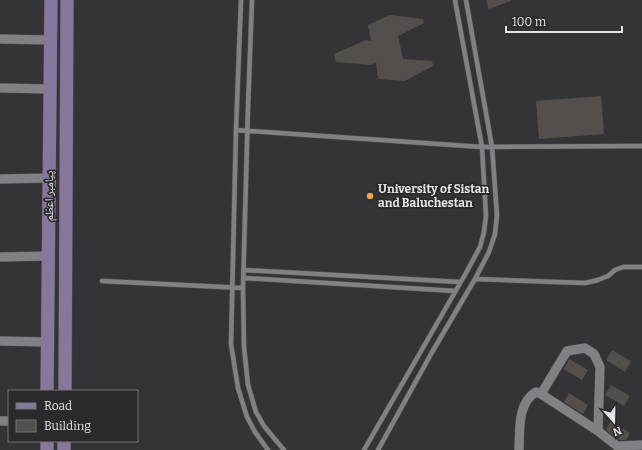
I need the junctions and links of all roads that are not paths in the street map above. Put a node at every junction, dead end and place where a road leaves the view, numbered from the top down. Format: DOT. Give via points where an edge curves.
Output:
graph roads {
  1 [pos="50,0"];
  2 [pos="68,0"];
  3 [pos="241,0"];
  4 [pos="252,0"];
  5 [pos="455,0"];
  6 [pos="466,0"];
  7 [pos="0,39"];
  8 [pos="50,40"];
  9 [pos="0,88"];
  10 [pos="50,89"];
  11 [pos="236,130"];
  12 [pos="248,131"];
  13 [pos="642,146"];
  14 [pos="482,147"];
  15 [pos="492,147"];
  16 [pos="49,178"];
  17 [pos="0,179"];
  18 [pos="484,232"];
  19 [pos="495,234"];
  20 [pos="49,256"];
  21 [pos="0,257"];
  22 [pos="642,267"];
  23 [pos="244,270"];
  24 [pos="244,278"];
  25 [pos="475,279"];
  26 [pos="102,282"];
  27 [pos="460,282"];
  28 [pos="233,287"];
  29 [pos="243,288"];
  30 [pos="456,291"];
  31 [pos="0,341"];
  32 [pos="47,342"];
  33 [pos="47,390"];
  34 [pos="65,390"];
  35 [pos="542,394"];
  36 [pos="598,431"];
  37 [pos="642,445"];
  38 [pos="268,450"];
  39 [pos="284,450"];
  40 [pos="364,450"];
  41 [pos="378,450"];
  42 [pos="519,450"];
  1 -- 8 [label="main road, پیامبر اعظم"];
  2 -- 34 [label="main road, پیامبر اعظم"];
  3 -- 11 [label="lane"];
  4 -- 12 [label="lane"];
  5 -- 14 [label="lane"];
  6 -- 15 [label="lane"];
  7 -- 8 [label="street"];
  8 -- 10 [label="main road, پیامبر اعظم"];
  9 -- 10 [label="street"];
  10 -- 16 [label="main road, پیامبر اعظم"];
  11 -- 12 [label="lane"];
  11 -- 28 [label="lane"];
  12 -- 14 [label="lane"];
  12 -- 23 [label="lane"];
  13 -- 15 [label="lane"];
  14 -- 15 [label="lane"];
  14 -- 18 [label="lane" via="486,216"];
  15 -- 19 [label="lane" via="497,215"];
  16 -- 17 [label="street"];
  16 -- 20 [label="main road, پیامبر اعظم"];
  18 -- 19 [label="lane"];
  18 -- 27 [label="lane" via="480,247"];
  19 -- 25 [label="lane"];
  20 -- 21 [label="street"];
  20 -- 32 [label="main road, پیامبر اعظم"];
  22 -- 25 [label="lane" via="623,267 608,276 585,283"];
  23 -- 24 [label="lane"];
  23 -- 27 [label="lane"];
  24 -- 29 [label="lane"];
  24 -- 30 [label="lane"];
  25 -- 41 [label="lane"];
  26 -- 28 [label="lane"];
  27 -- 30 [label="lane"];
  28 -- 29 [label="lane"];
  28 -- 38 [label="lane" via="232,344 238,388 247,416"];
  29 -- 39 [label="lane" via="244,347 248,385 256,412"];
  30 -- 40 [label="lane"];
  31 -- 32 [label="street"];
  32 -- 33 [label="main road, پیامبر اعظم"];
  35 -- 36 [label="street"];
  35 -- 36 [label="street" via="567,351 585,348 594,354 600,367"];
  35 -- 42 [label="street" via="536,392 530,395 521,413"];
  36 -- 37 [label="street" via="617,446"];
}
